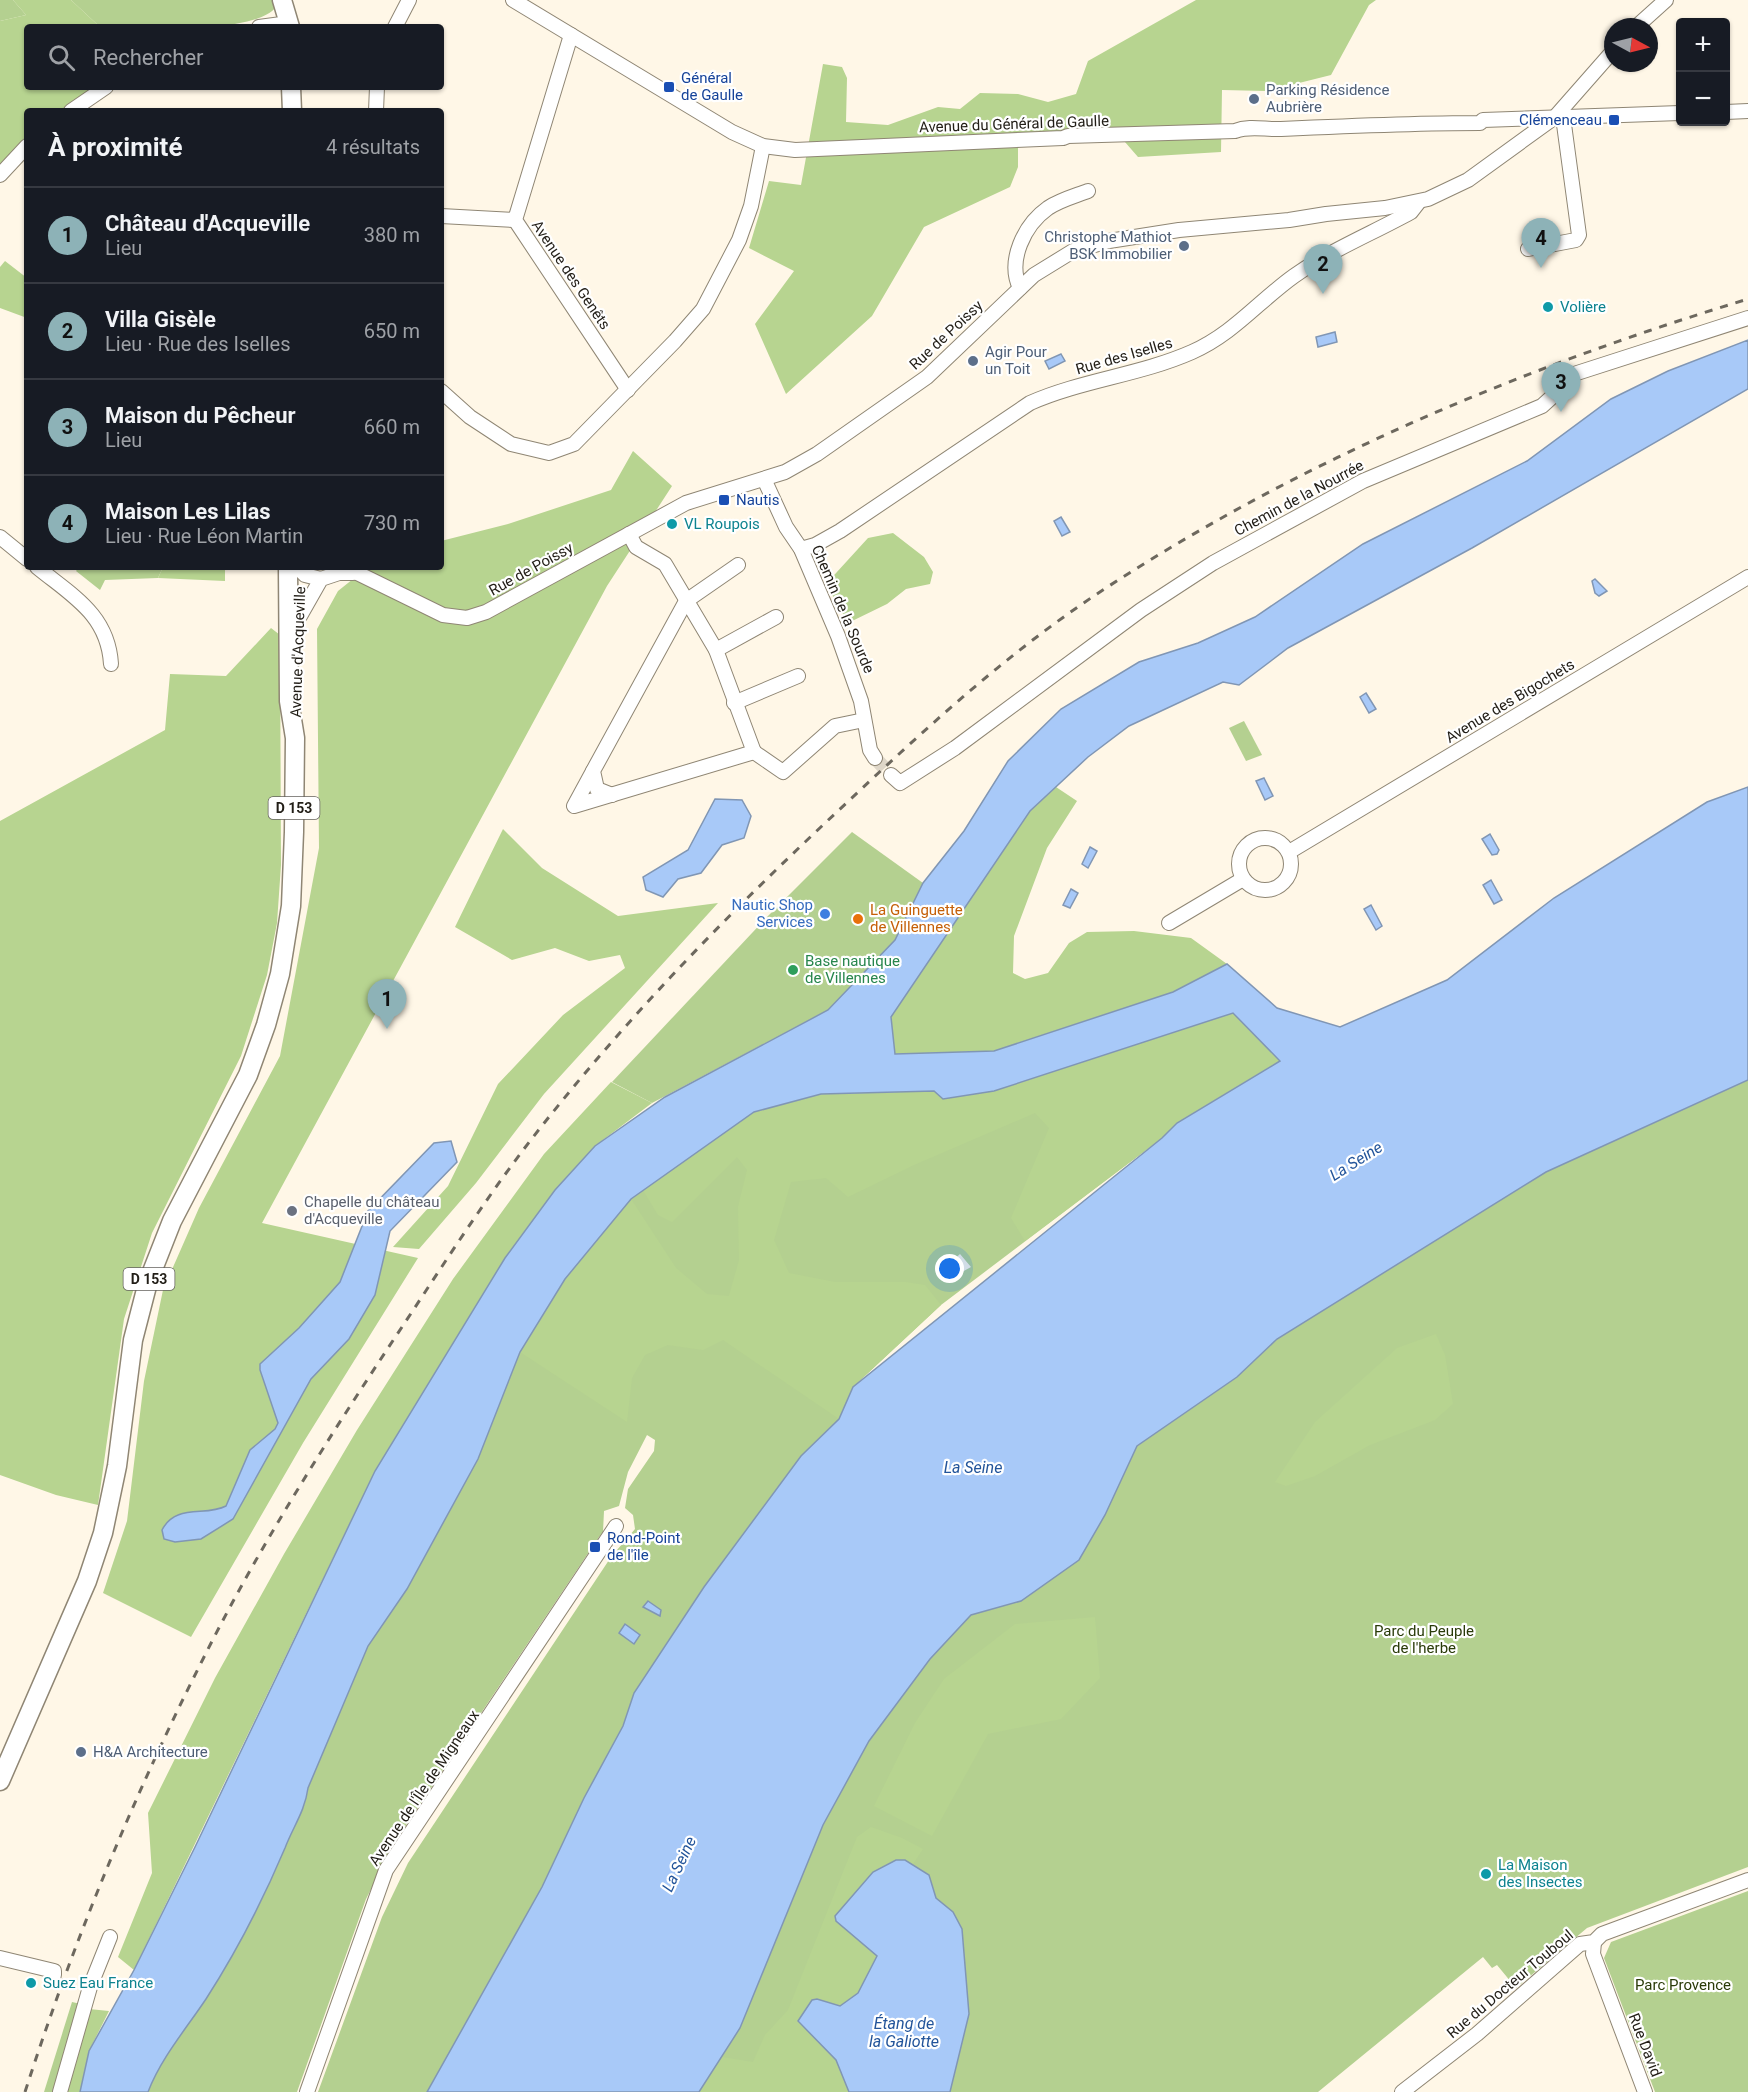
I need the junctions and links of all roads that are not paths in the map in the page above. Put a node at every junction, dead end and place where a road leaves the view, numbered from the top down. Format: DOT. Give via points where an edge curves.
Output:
graph roads {
  1 [pos="282,0"];
  2 [pos="295,0"];
  3 [pos="409,0"];
  4 [pos="513,0"];
  5 [pos="1665,0"];
  6 [pos="1646,18"];
  7 [pos="289,24"];
  8 [pos="289,24"];
  9 [pos="397,24"];
  10 [pos="571,35"];
  11 [pos="1604,62"];
  12 [pos="102,90"];
  13 [pos="291,90"];
  14 [pos="377,90"];
  15 [pos="75,108"];
  16 [pos="292,108"];
  17 [pos="376,108"];
  18 [pos="1748,111"];
  19 [pos="1730,112"];
  20 [pos="1676,113"];
  21 [pos="1559,117"];
  22 [pos="763,146"];
  23 [pos="24,149"];
  24 [pos="0,174"];
  25 [pos="1088,191"];
  26 [pos="1418,203"];
  27 [pos="444,216"];
  28 [pos="515,220"];
  29 [pos="1528,249"];
  30 [pos="1020,288"];
  31 [pos="1748,318"];
  32 [pos="628,390"];
  33 [pos="444,394"];
  34 [pos="764,479"];
  35 [pos="629,534"];
  36 [pos="0,537"];
  37 [pos="801,549"];
  38 [pos="24,557"];
  39 [pos="738,565"];
  40 [pos="41,570"];
  41 [pos="350,570"];
  42 [pos="294,571"];
  43 [pos="1748,578"];
  44 [pos="321,579"];
  45 [pos="686,601"];
  46 [pos="300,616"];
  47 [pos="776,617"];
  48 [pos="716,650"];
  49 [pos="111,664"];
  50 [pos="798,676"];
  51 [pos="734,703"];
  52 [pos="864,720"];
  53 [pos="295,738"];
  54 [pos="754,752"];
  55 [pos="875,758"];
  56 [pos="593,771"];
  57 [pos="895,779"];
  58 [pos="612,795"];
  59 [pos="1289,852"];
  60 [pos="1243,879"];
  61 [pos="1169,923"];
  62 [pos="616,1526"];
  63 [pos="15,1747"];
  64 [pos="0,1781"];
  65 [pos="0,1787"];
  66 [pos="1748,1880"];
  67 [pos="110,1937"];
  68 [pos="1594,1942"];
  69 [pos="0,1958"];
  70 [pos="54,1976"];
  71 [pos="60,2092"];
  72 [pos="307,2092"];
  73 [pos="1402,2092"];
  74 [pos="1645,2092"];
  1 -- 7 [label="main road"];
  2 -- 8 [label="main road"];
  3 -- 9 [label="street"];
  4 -- 10 [label="street, Avenue du Général de Gaulle"];
  5 -- 6 [label="street"];
  10 -- 22 [label="street, Avenue du Général de Gaulle" via="732,132"];
  10 -- 28 [label="street, Avenue des Genêts"];
  11 -- 21 [label="street, Rue de Poissy"];
  12 -- 15 [label="street"];
  13 -- 16 [label="main road"];
  14 -- 17 [label="street"];
  18 -- 19 [label="street"];
  20 -- 21 [label="street, Avenue du Général de Gaulle"];
  21 -- 22 [label="street, Avenue du Général de Gaulle" via="795,150"];
  21 -- 26 [label="street, Rue de Poissy" via="1468,180"];
  21 -- 29 [label="street" via="1579,235 1576,240"];
  22 -- 32 [label="street" via="751,206 725,271 696,319"];
  23 -- 24 [label="street"];
  25 -- 30 [label="street" via="1048,208 1030,227 1015,262"];
  26 -- 30 [label="street, Rue de Poissy" via="1109,241 1073,251 1047,265"];
  26 -- 37 [label="street, Rue des Iselles" via="1411,212 1296,274 1243,321 1209,344 1172,360 1030,403 840,531"];
  27 -- 28 [label="street"];
  28 -- 32 [label="street, Avenue des Genêts"];
  30 -- 34 [label="street, Rue de Poissy" via="927,377 817,454"];
  31 -- 57 [label="street, Chemin de la Nourrée" via="1574,374 1556,384 1553,396 1542,406 1415,458 1323,503 1213,563 1141,610 955,748"];
  32 -- 33 [label="street" via="574,444 549,453 511,444 470,417"];
  34 -- 35 [label="street, Rue de Poissy" via="686,503"];
  34 -- 37 [label="street, Chemin de la Sourde"];
  35 -- 41 [label="street, Rue de Poissy" via="502,604 467,618 429,610"];
  35 -- 45 [label="street" via="636,547 665,564"];
  36 -- 38 [label="street"];
  37 -- 52 [label="street, Chemin de la Sourde" via="855,681"];
  39 -- 45 [label="street"];
  40 -- 49 [label="street" via="88,606 110,649"];
  41 -- 44 [label="street"];
  42 -- 44 [label="street"];
  42 -- 46 [label="main road, Avenue d'Acqueville / D 153"];
  42 -- 53 [label="main road, D 153" via="289,701"];
  43 -- 59 [label="street, Avenue des Bigochets"];
  44 -- 46 [label="street"];
  45 -- 48 [label="street"];
  45 -- 56 [label="street"];
  46 -- 53 [label="main road, Avenue d'Acqueville / D 153"];
  47 -- 48 [label="street"];
  48 -- 51 [label="street"];
  50 -- 51 [label="street"];
  51 -- 54 [label="street"];
  52 -- 54 [label="street" via="835,726 783,772"];
  52 -- 55 [label="street, Chemin de la Sourde"];
  53 -- 63 [label="main road, D 153" via="291,906 274,999 248,1075 172,1221 148,1282 129,1363 117,1466 103,1533 87,1581"];
  54 -- 58 [label="street"];
  56 -- 58 [label="street" via="597,789"];
  56 -- 58 [label="street" via="574,806"];
  59 -- 60 [label="street" via="1291,870 1282,885 1266,891"];
  59 -- 60 [label="street" via="1277,840 1252,841 1245,846 1239,862"];
  60 -- 61 [label="street"];
  62 -- 72 [label="street, Avenue de l'Île de Migneaux" via="386,1870"];
  63 -- 64 [label="main road, D 153"];
  63 -- 65 [label="main road, D 153"];
  66 -- 68 [label="street, Rue du Docteur Touboul" via="1602,1934"];
  67 -- 71 [label="street" via="93,1976"];
  68 -- 73 [label="street, Rue du Docteur Touboul" via="1580,1944 1477,2034"];
  68 -- 74 [label="street, Rue David" via="1593,1954"];
  69 -- 70 [label="street" via="54,1971"];
}
